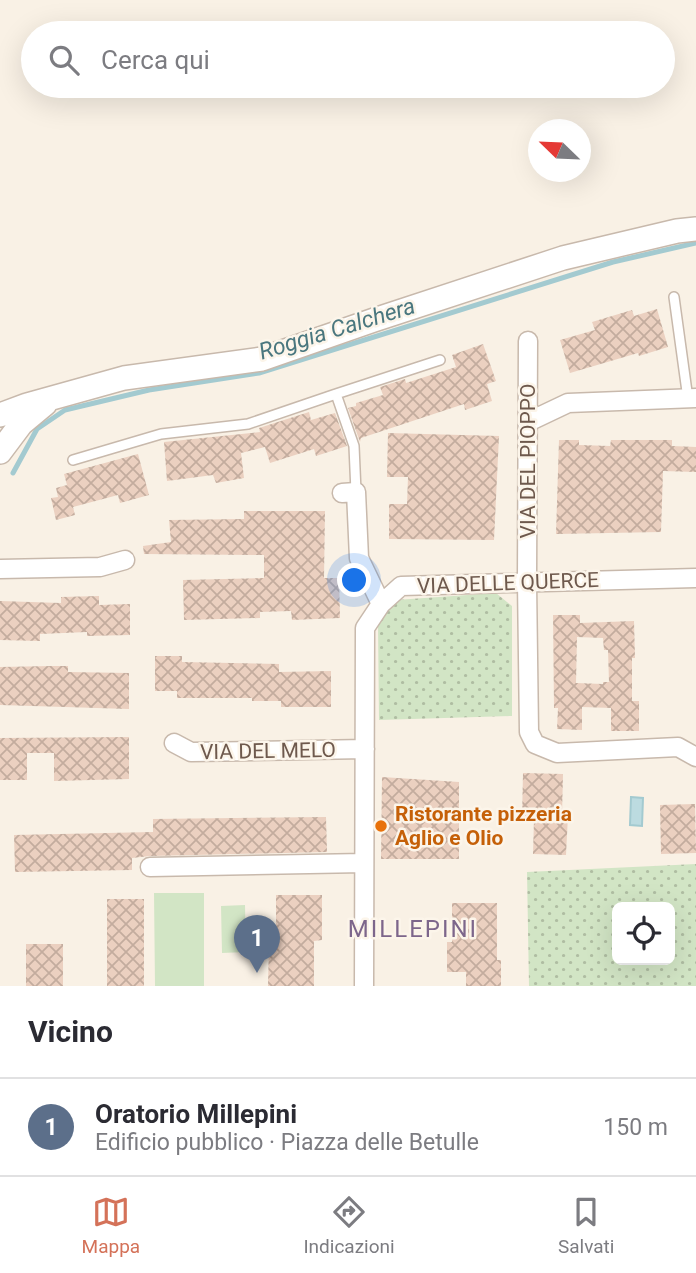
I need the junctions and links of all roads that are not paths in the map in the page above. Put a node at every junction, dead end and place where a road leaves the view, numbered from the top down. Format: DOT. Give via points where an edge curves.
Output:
graph roads {
  1 [pos="696,229"];
  2 [pos="674,297"];
  3 [pos="528,341"];
  4 [pos="440,360"];
  5 [pos="336,394"];
  6 [pos="54,398"];
  7 [pos="692,399"];
  8 [pos="0,400"];
  9 [pos="27,405"];
  10 [pos="0,415"];
  11 [pos="528,422"];
  12 [pos="0,452"];
  13 [pos="73,460"];
  14 [pos="349,492"];
  15 [pos="125,560"];
  16 [pos="0,569"];
  17 [pos="696,578"];
  18 [pos="527,582"];
  19 [pos="381,604"];
  20 [pos="174,743"];
  21 [pos="365,749"];
  22 [pos="696,757"];
  23 [pos="364,863"];
  24 [pos="149,867"];
  25 [pos="364,986"];
  1 -- 6 [label="street" via="563,258 262,359 124,378"];
  2 -- 7 [label="lane"];
  3 -- 11 [label="street, VIA DEL PIOPPO"];
  4 -- 5 [label="lane"];
  5 -- 13 [label="lane" via="248,424 161,434"];
  5 -- 14 [label="lane" via="354,446"];
  6 -- 9 [label="street"];
  6 -- 12 [label="street" via="20,424"];
  7 -- 11 [label="street" via="568,403"];
  8 -- 9 [label="street"];
  9 -- 10 [label="street"];
  11 -- 18 [label="street, VIA DEL PIOPPO"];
  14 -- 19 [label="street" via="359,558"];
  15 -- 16 [label="street" via="100,567"];
  17 -- 18 [label="street, VIA DELLE QUERCE"];
  18 -- 19 [label="street, VIA DELLE QUERCE" via="401,586"];
  18 -- 22 [label="street, VIA DEL PIOPPO" via="529,732 535,744 557,753 678,747"];
  19 -- 21 [label="street, VIA DELLE QUERCE" via="365,628"];
  20 -- 21 [label="street, VIA DEL MELO" via="191,752"];
  21 -- 23 [label="street, VIA DELLE QUERCE"];
  23 -- 24 [label="street"];
  23 -- 25 [label="street, VIA DELLE QUERCE"];
}
